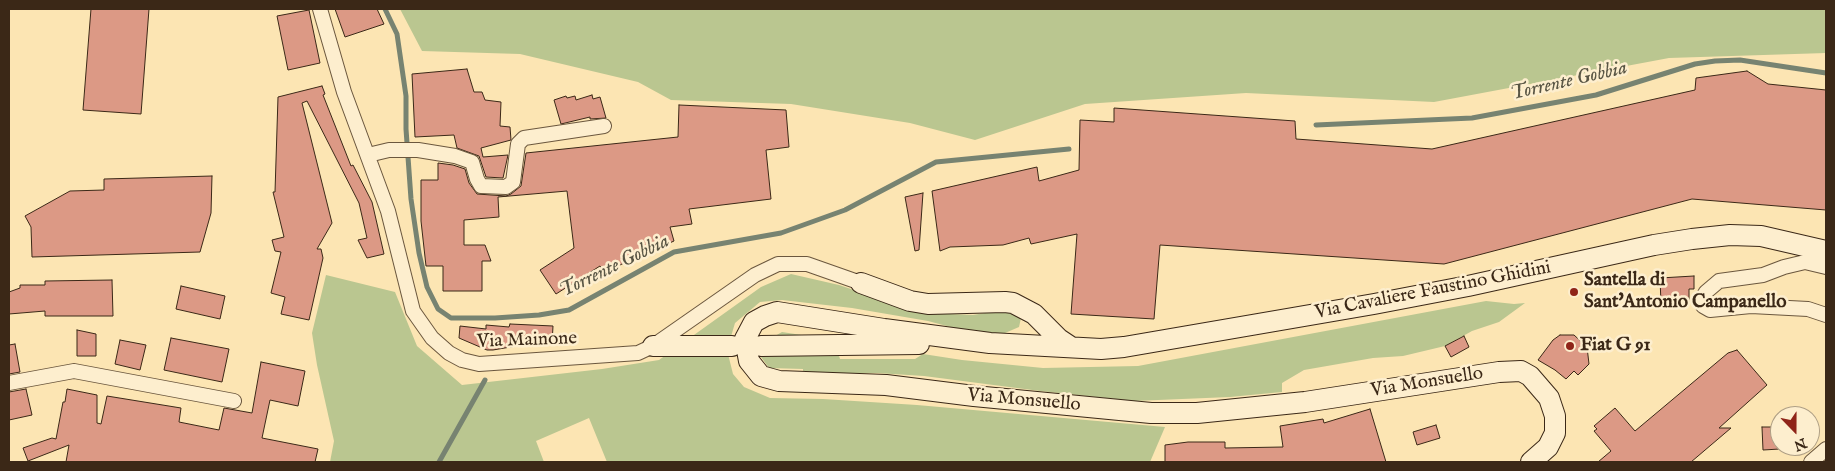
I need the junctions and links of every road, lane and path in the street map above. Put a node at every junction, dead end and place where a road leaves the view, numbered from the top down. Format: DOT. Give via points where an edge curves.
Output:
graph roads {
  1 [pos="320,9"];
  2 [pos="604,126"];
  3 [pos="368,155"];
  4 [pos="1826,251"];
  5 [pos="1826,268"];
  6 [pos="862,283"];
  7 [pos="1034,314"];
  8 [pos="1826,315"];
  9 [pos="994,344"];
  10 [pos="1031,345"];
  11 [pos="653,346"];
  12 [pos="732,346"];
  13 [pos="761,346"];
  14 [pos="1071,347"];
  15 [pos="9,383"];
  16 [pos="234,400"];
  17 [pos="1826,449"];
  18 [pos="1531,462"];
  19 [pos="1811,462"];
  1 -- 3 [label="street, Via Mainone" via="344,92"];
  2 -- 3 [label="street" via="524,138 518,144 513,182 506,187 481,186 472,162 455,156 418,150 389,150"];
  3 -- 11 [label="street, Via Mainone" via="388,210 413,311 432,338 449,353 479,364 624,355"];
  4 -- 14 [label="main road, Via Cavaliere Faustino Ghidini" via="1761,236 1692,239 1279,321 1124,347"];
  5 -- 8 [label="street" via="1806,262 1763,275 1719,281 1701,301 1710,310 1751,306 1808,309"];
  6 -- 7 [label="main road" via="928,304 1005,302"];
  6 -- 11 [label="street, Via Mainone" via="807,264 778,264 755,275"];
  7 -- 10 [label="main road" via="1037,323"];
  7 -- 14 [label="main road"];
  9 -- 10 [label="main road, Via Monsuello"];
  9 -- 13 [label="main road"];
  9 -- 18 [label="main road, Via Monsuello" via="777,312 754,322 745,339 750,361 761,376 779,381 886,385 1151,413 1248,408 1521,371 1530,376 1549,398 1555,416 1555,433 1548,447"];
  10 -- 14 [label="main road, Via Cavaliere Faustino Ghidini"];
  11 -- 12 [label="main road"];
  15 -- 16 [label="street" via="74,371"];
  17 -- 19 [label="street"];
}
